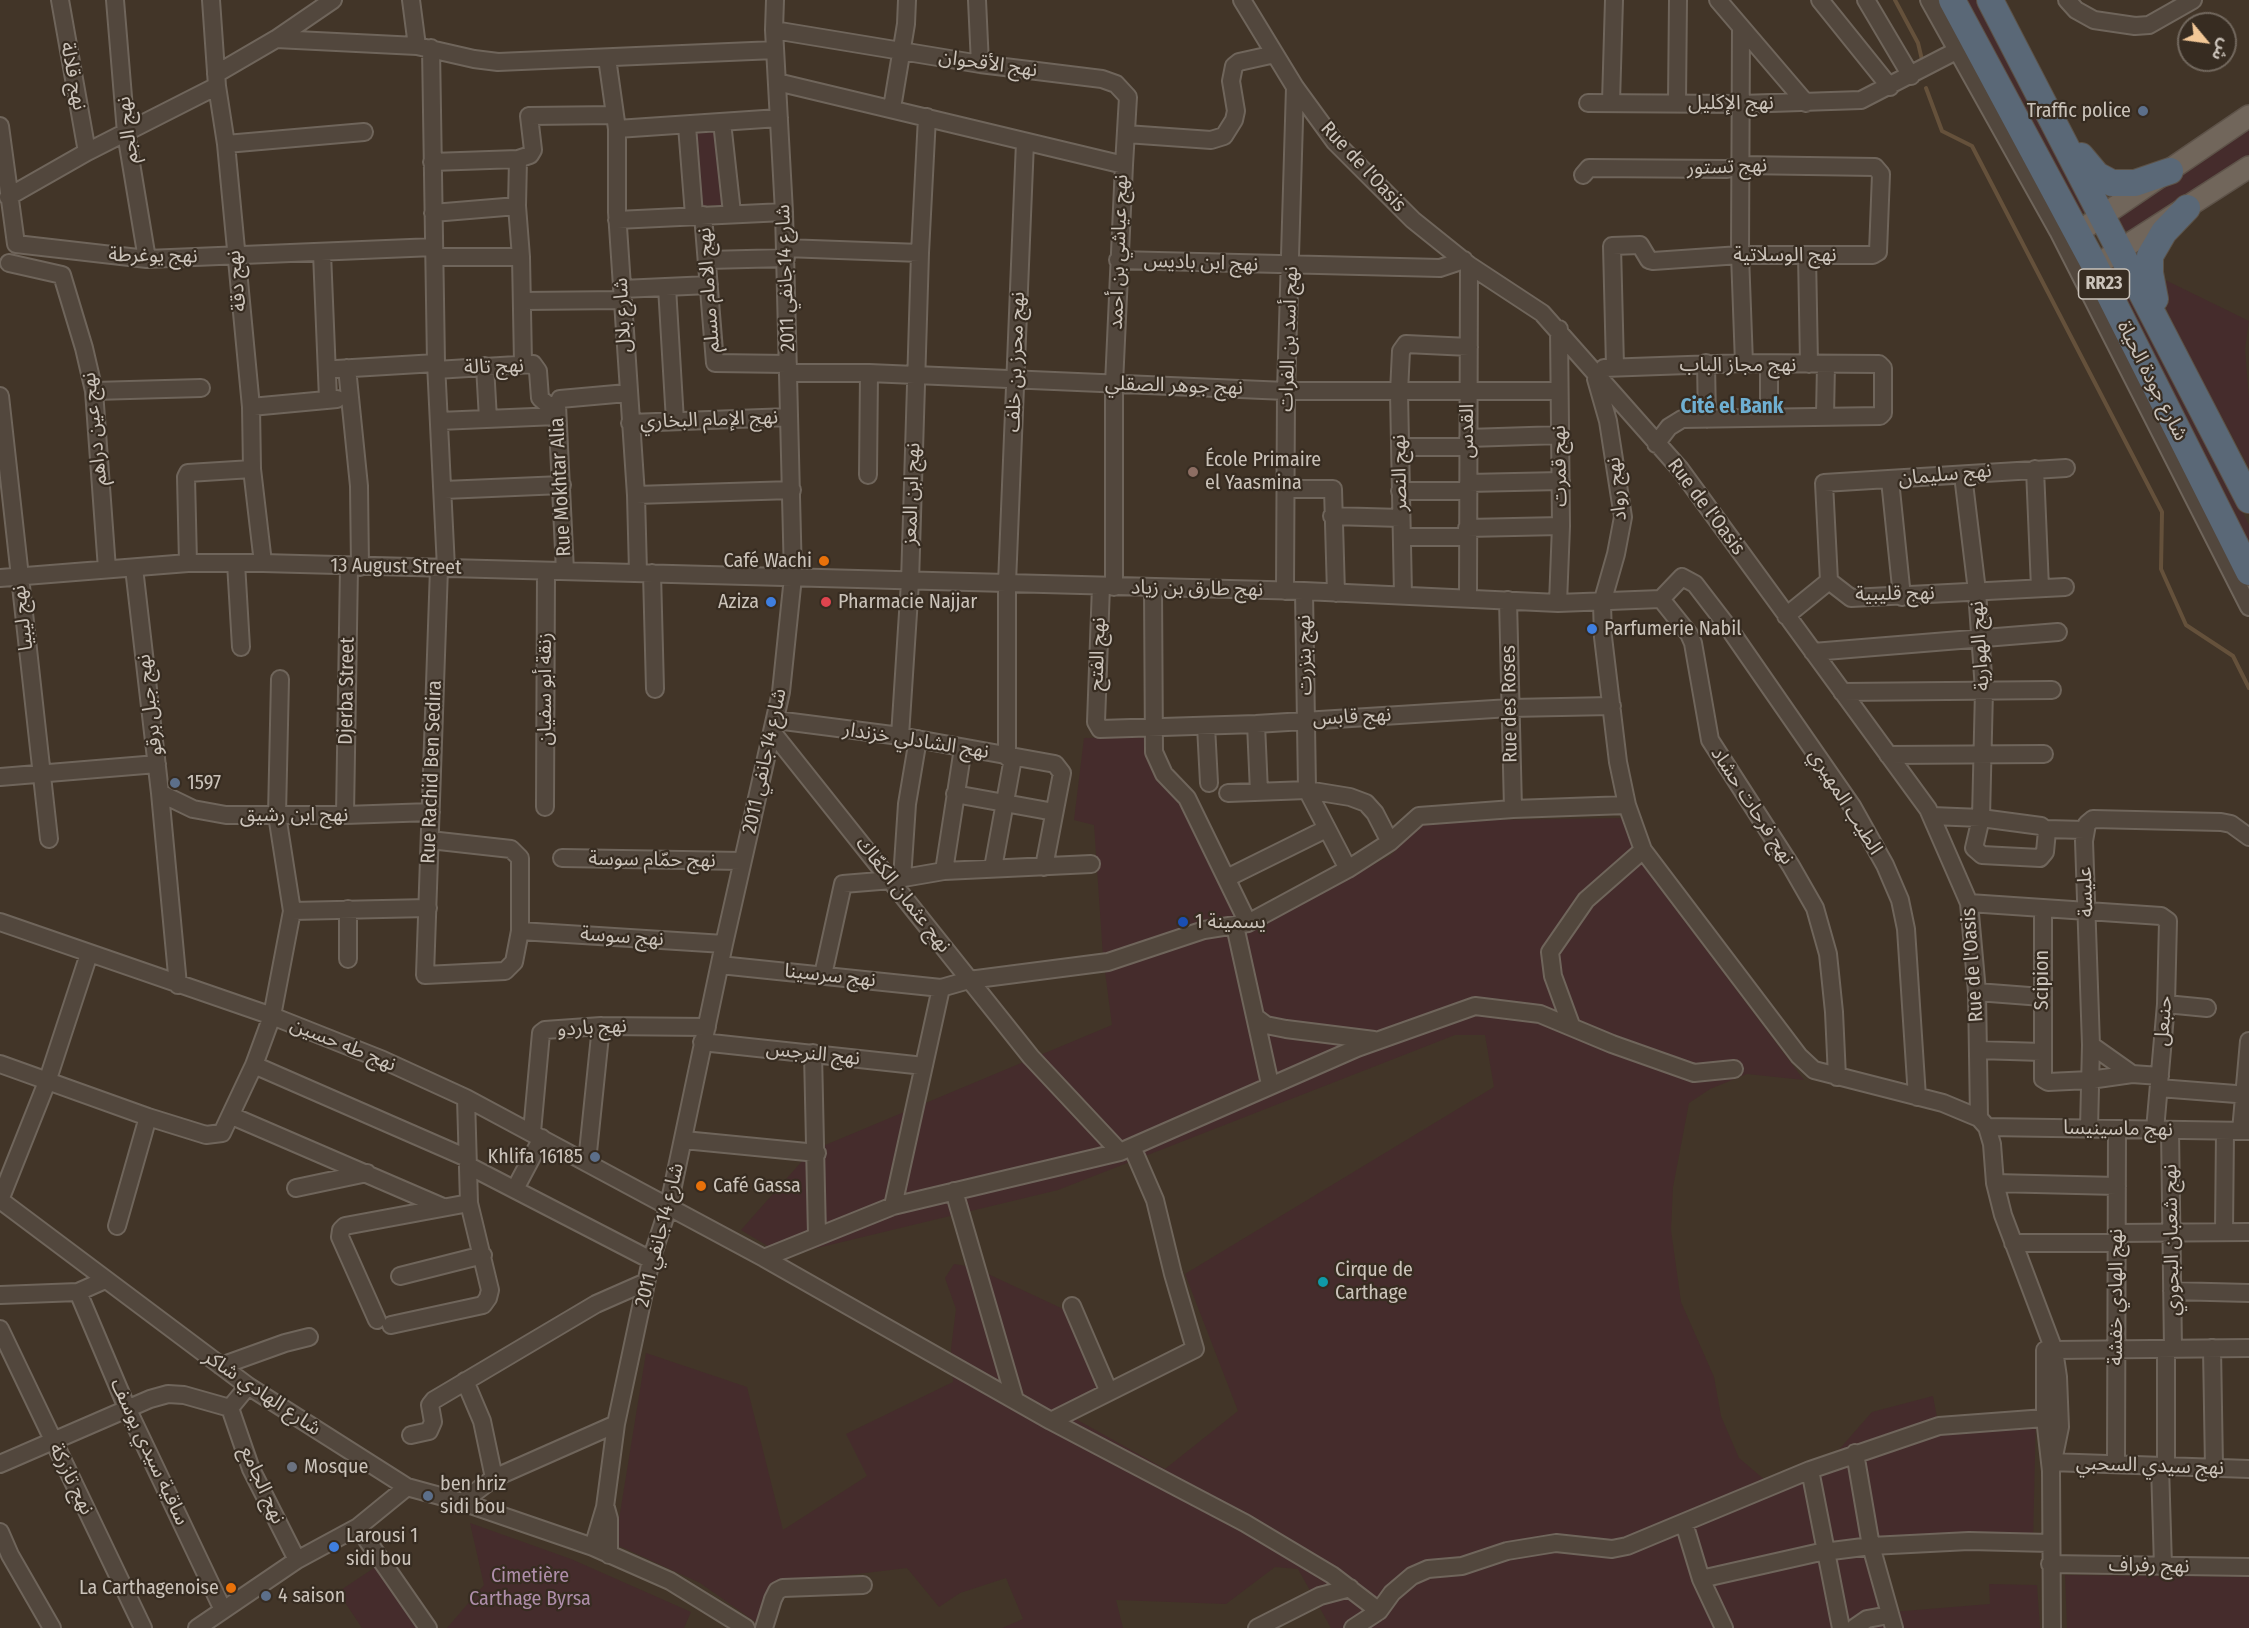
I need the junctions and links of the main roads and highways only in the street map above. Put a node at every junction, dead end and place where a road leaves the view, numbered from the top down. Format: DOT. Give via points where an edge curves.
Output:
graph roads {
  1 [pos="1952,0"];
  2 [pos="1990,0"];
  3 [pos="2249,116"];
  4 [pos="2057,126"];
  5 [pos="2249,166"];
  6 [pos="2170,171"];
  7 [pos="2187,208"];
  8 [pos="2103,216"];
  9 [pos="2077,233"];
  10 [pos="2121,250"];
  11 [pos="2095,266"];
  12 [pos="2165,334"];
  13 [pos="2249,500"];
  14 [pos="2249,572"];
  1 -- 9 [label="highway, شارع جودة الحياة / RR23"];
  2 -- 4 [label="highway, شارع جودة الحياة / RR23"];
  3 -- 6 [label="main road"];
  4 -- 6 [label="highway" via="2097,175 2112,183 2135,183"];
  4 -- 8 [label="highway, شارع جودة الحياة / RR23"];
  5 -- 7 [label="main road"];
  6 -- 8 [label="main road"];
  7 -- 10 [label="main road"];
  7 -- 12 [label="highway" via="2164,232 2150,256 2152,288"];
  8 -- 9 [label="main road"];
  8 -- 10 [label="highway, شارع جودة الحياة / RR23"];
  9 -- 11 [label="highway, شارع جودة الحياة / RR23"];
  10 -- 11 [label="main road"];
  10 -- 12 [label="highway, شارع جودة الحياة / RR23"];
  11 -- 14 [label="highway, شارع جودة الحياة / RR23"];
  12 -- 13 [label="highway, شارع جودة الحياة / RR23"];
}
